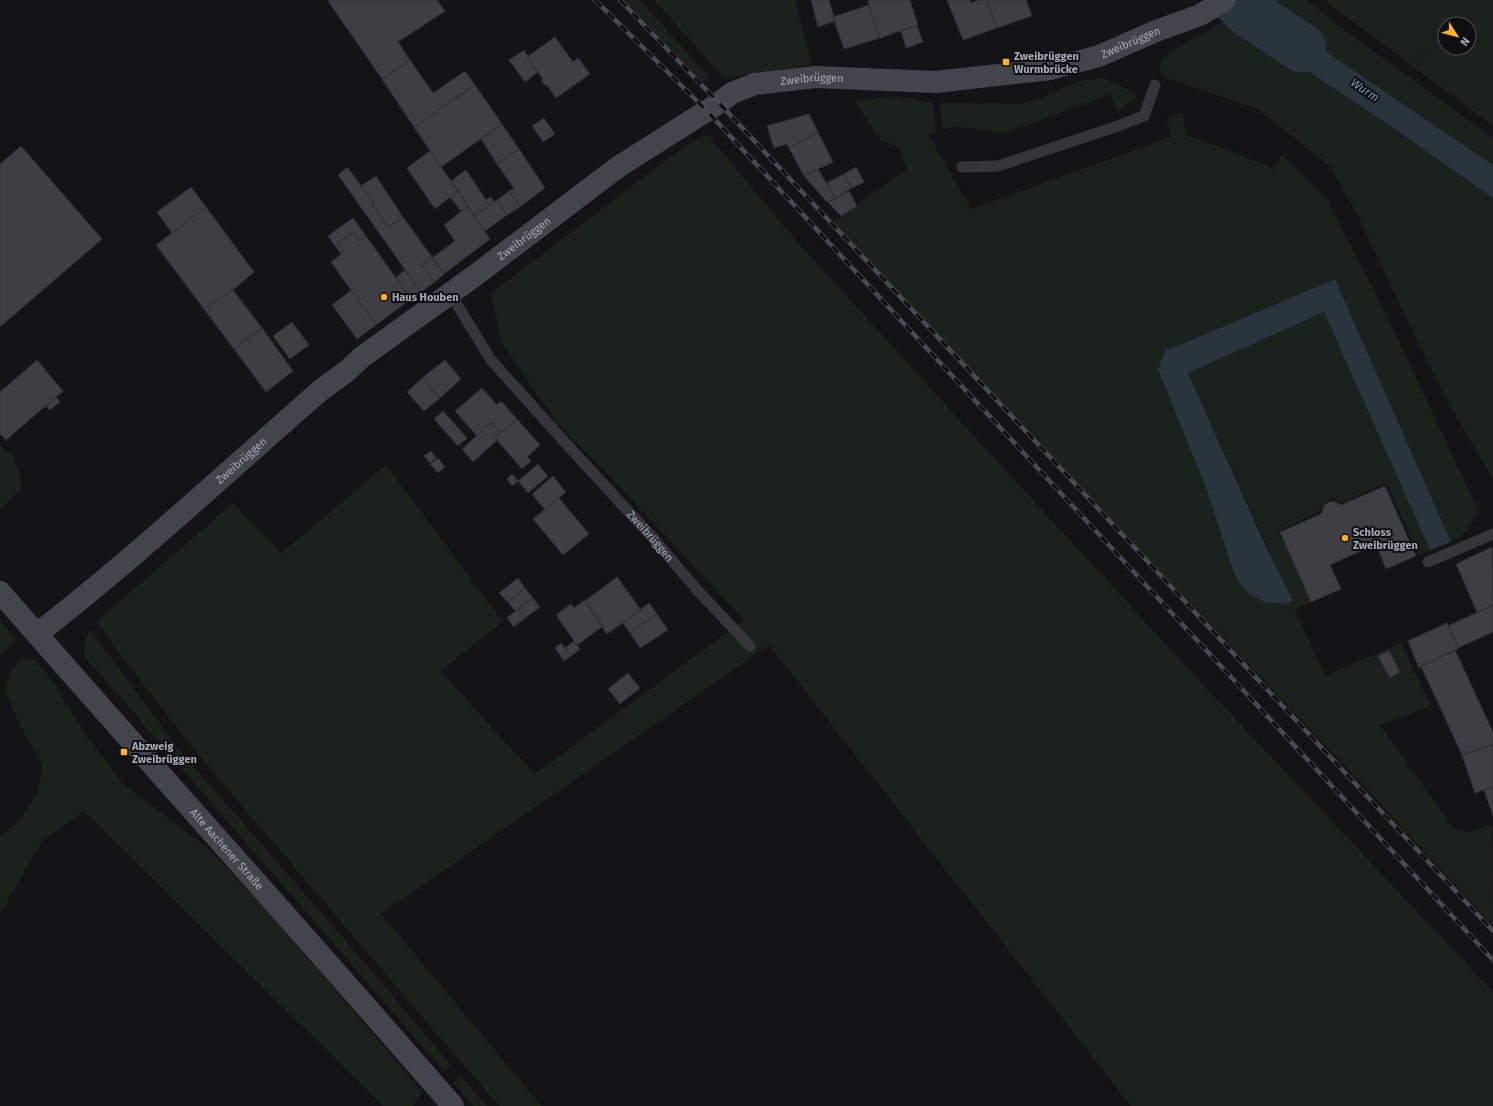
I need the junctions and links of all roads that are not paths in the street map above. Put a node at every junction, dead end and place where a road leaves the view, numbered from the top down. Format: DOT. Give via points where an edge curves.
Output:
graph roads {
  1 [pos="1225,0"];
  2 [pos="1155,85"];
  3 [pos="962,167"];
  4 [pos="450,293"];
  5 [pos="1493,534"];
  6 [pos="1428,562"];
  7 [pos="0,592"];
  8 [pos="37,634"];
  9 [pos="750,646"];
  10 [pos="453,1106"];
  1 -- 4 [label="street, Zweibrüggen" via="1200,14 1099,56 1051,69 935,82 816,77 755,84 732,93 618,167"];
  2 -- 3 [label="lane" via="1144,116 998,166"];
  4 -- 8 [label="street, Zweibrüggen" via="321,390 170,523"];
  4 -- 9 [label="lane, Zweibrüggen" via="491,360"];
  5 -- 6 [label="lane"];
  7 -- 8 [label="street, Alte Aachener Straße"];
  8 -- 10 [label="street, Alte Aachener Straße"];
}
